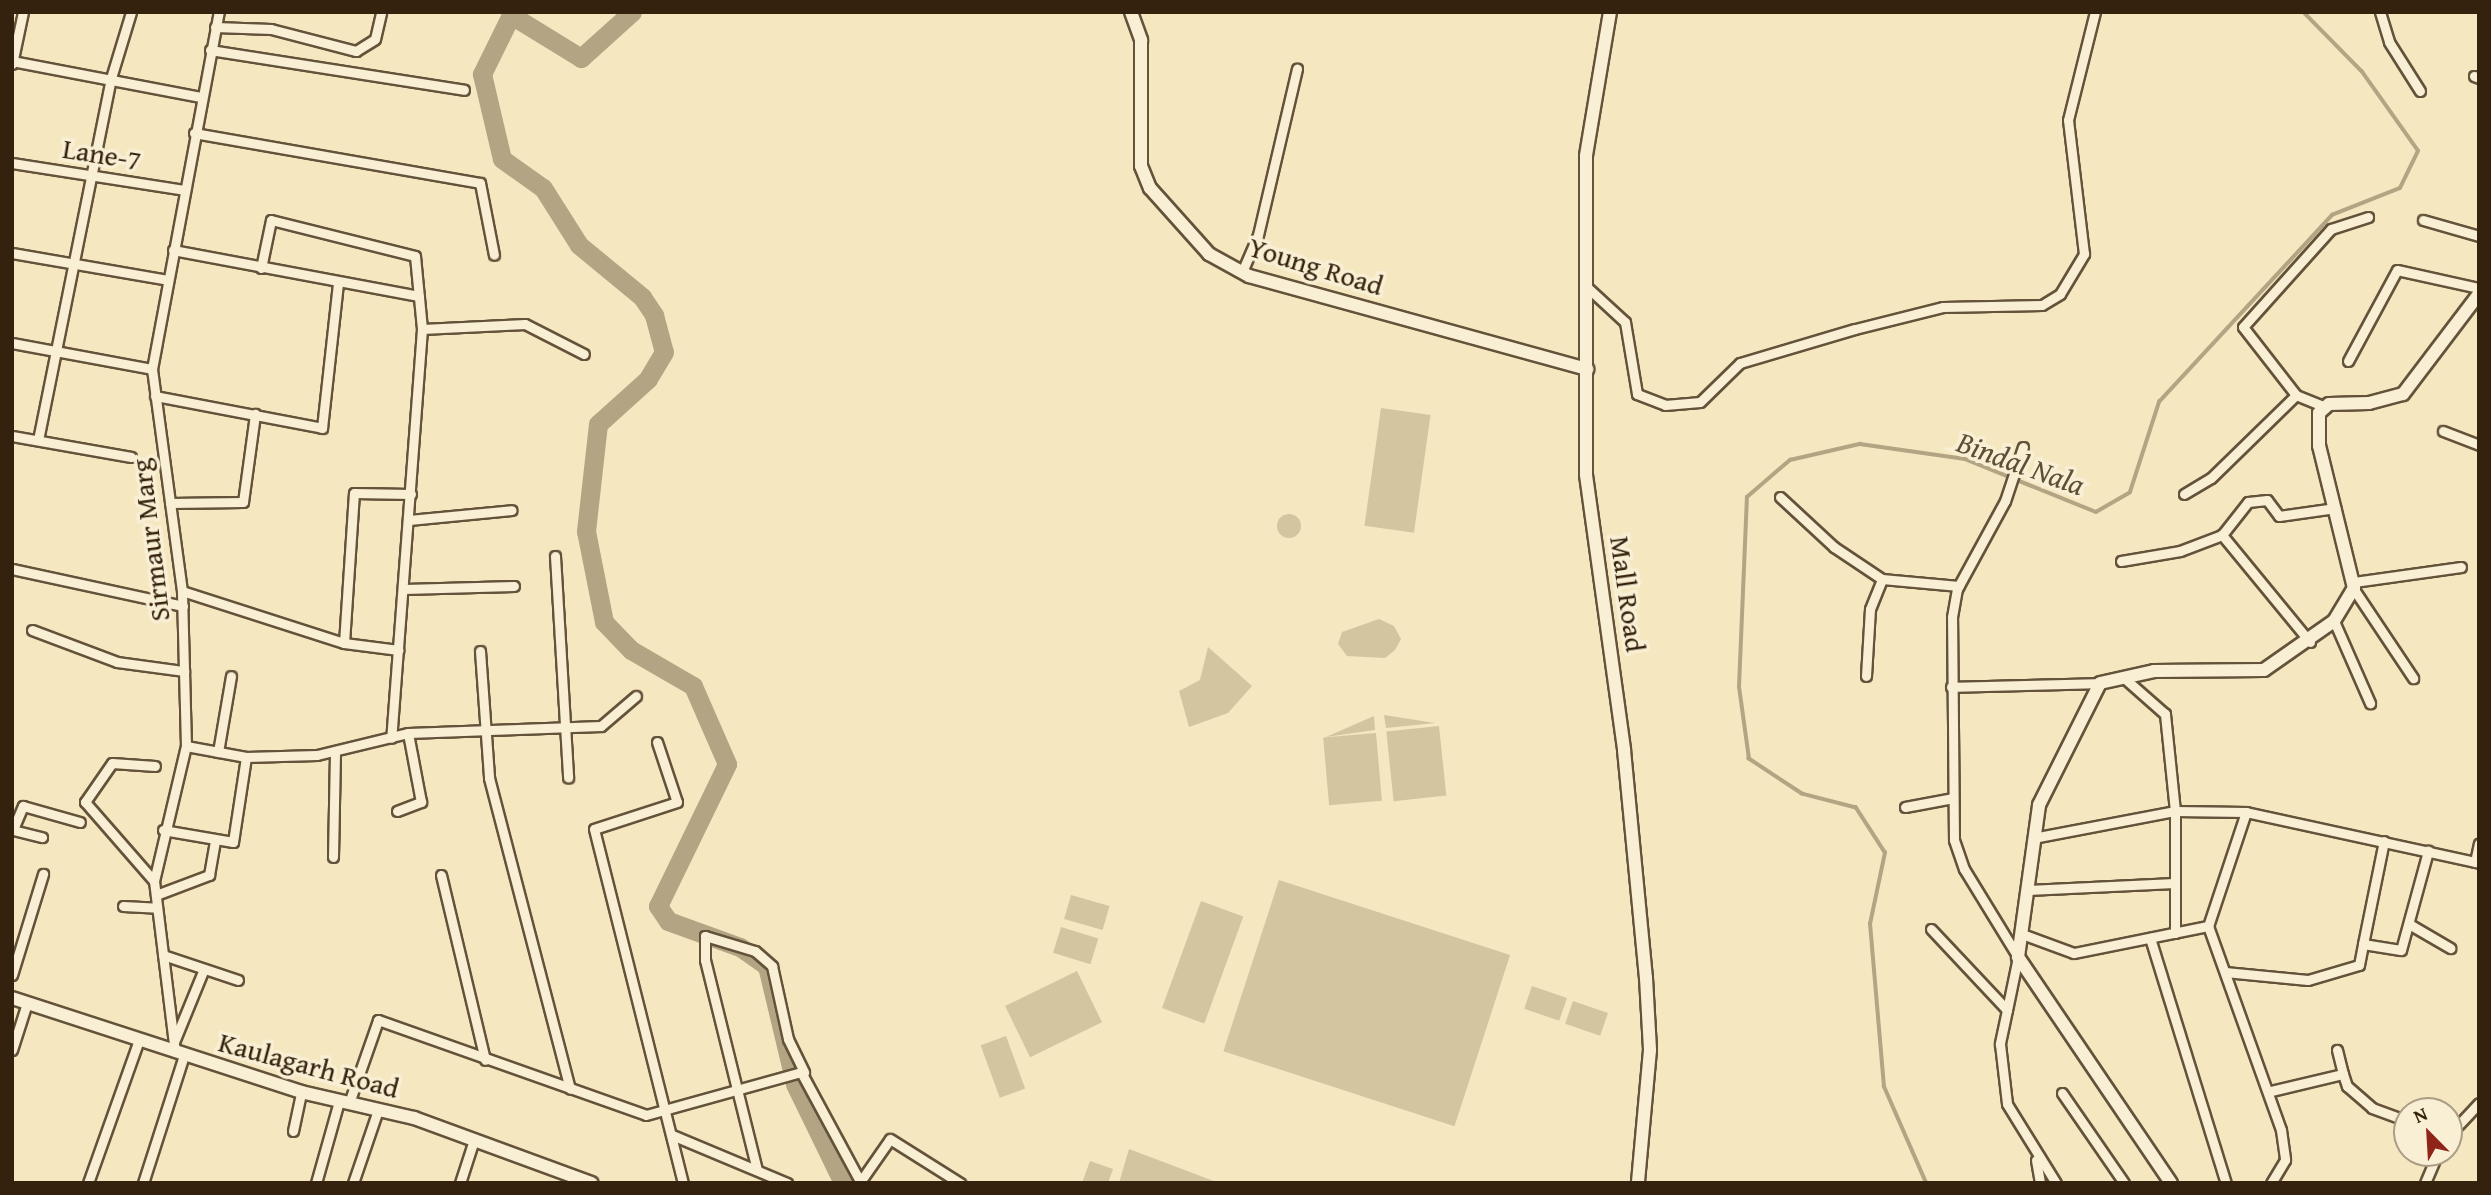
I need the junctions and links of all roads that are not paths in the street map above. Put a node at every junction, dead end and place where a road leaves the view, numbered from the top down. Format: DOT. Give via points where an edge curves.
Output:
graph roads {
  1 [pos="23,12"];
  2 [pos="131,12"];
  3 [pos="219,12"];
  4 [pos="381,12"];
  5 [pos="1131,12"];
  6 [pos="1610,12"];
  7 [pos="2095,12"];
  8 [pos="2379,12"];
  9 [pos="215,25"];
  10 [pos="210,50"];
  11 [pos="12,62"];
  12 [pos="1297,69"];
  13 [pos="111,78"];
  14 [pos="464,90"];
  15 [pos="2420,91"];
  16 [pos="201,97"];
  17 [pos="194,133"];
  18 [pos="12,163"];
  19 [pos="90,175"];
  20 [pos="184,190"];
  21 [pos="2368,217"];
  22 [pos="2423,220"];
  23 [pos="2479,236"];
  24 [pos="173,250"];
  25 [pos="12,253"];
  26 [pos="494,255"];
  27 [pos="74,263"];
  28 [pos="261,268"];
  29 [pos="1242,272"];
  30 [pos="168,280"];
  31 [pos="338,282"];
  32 [pos="1588,288"];
  33 [pos="2479,288"];
  34 [pos="2479,294"];
  35 [pos="419,296"];
  36 [pos="422,328"];
  37 [pos="12,343"];
  38 [pos="56,351"];
  39 [pos="584,354"];
  40 [pos="2348,360"];
  41 [pos="152,369"];
  42 [pos="1587,369"];
  43 [pos="155,396"];
  44 [pos="2296,396"];
  45 [pos="2323,406"];
  46 [pos="255,414"];
  47 [pos="2443,431"];
  48 [pos="12,436"];
  49 [pos="38,440"];
  50 [pos="2479,445"];
  51 [pos="2023,447"];
  52 [pos="131,457"];
  53 [pos="411,494"];
  54 [pos="2184,494"];
  55 [pos="1780,497"];
  56 [pos="170,503"];
  57 [pos="2335,508"];
  58 [pos="512,510"];
  59 [pos="409,520"];
  60 [pos="2222,535"];
  61 [pos="555,556"];
  62 [pos="2122,561"];
  63 [pos="2461,567"];
  64 [pos="12,569"];
  65 [pos="1882,579"];
  66 [pos="514,586"];
  67 [pos="1959,586"];
  68 [pos="2354,586"];
  69 [pos="404,589"];
  70 [pos="182,591"];
  71 [pos="183,606"];
  72 [pos="2334,621"];
  73 [pos="32,630"];
  74 [pos="2310,642"];
  75 [pos="344,643"];
  76 [pos="399,650"];
  77 [pos="480,651"];
  78 [pos="184,671"];
  79 [pos="231,676"];
  80 [pos="1866,676"];
  81 [pos="2124,678"];
  82 [pos="2413,678"];
  83 [pos="2100,683"];
  84 [pos="1951,687"];
  85 [pos="636,696"];
  86 [pos="2371,703"];
  87 [pos="562,726"];
  88 [pos="485,728"];
  89 [pos="408,733"];
  90 [pos="391,738"];
  91 [pos="657,742"];
  92 [pos="186,746"];
  93 [pos="335,751"];
  94 [pos="218,752"];
  95 [pos="246,757"];
  96 [pos="155,766"];
  97 [pos="568,778"];
  98 [pos="1953,798"];
  99 [pos="1905,807"];
  100 [pos="397,811"];
  101 [pos="2175,811"];
  102 [pos="2246,812"];
  103 [pos="79,822"];
  104 [pos="13,830"];
  105 [pos="163,830"];
  106 [pos="43,837"];
  107 [pos="2033,838"];
  108 [pos="215,841"];
  109 [pos="2384,841"];
  110 [pos="2479,843"];
  111 [pos="2428,851"];
  112 [pos="333,857"];
  113 [pos="2477,862"];
  114 [pos="43,874"];
  115 [pos="441,875"];
  116 [pos="154,881"];
  117 [pos="2175,883"];
  118 [pos="2027,890"];
  119 [pos="156,895"];
  120 [pos="123,906"];
  121 [pos="158,908"];
  122 [pos="2409,924"];
  123 [pos="2207,926"];
  124 [pos="1931,929"];
  125 [pos="2175,933"];
  126 [pos="2022,934"];
  127 [pos="2151,938"];
  128 [pos="2363,944"];
  129 [pos="2450,948"];
  130 [pos="163,956"];
  131 [pos="2018,957"];
  132 [pos="204,969"];
  133 [pos="2225,972"];
  134 [pos="12,975"];
  135 [pos="238,980"];
  136 [pos="12,998"];
  137 [pos="27,1003"];
  138 [pos="2007,1010"];
  139 [pos="139,1040"];
  140 [pos="12,1050"];
  141 [pos="178,1050"];
  142 [pos="2337,1050"];
  143 [pos="485,1060"];
  144 [pos="804,1072"];
  145 [pos="2343,1074"];
  146 [pos="570,1089"];
  147 [pos="738,1091"];
  148 [pos="2271,1091"];
  149 [pos="301,1092"];
  150 [pos="2062,1093"];
  151 [pos="344,1102"];
  152 [pos="2479,1103"];
  153 [pos="378,1110"];
  154 [pos="665,1110"];
  155 [pos="2393,1116"];
  156 [pos="2463,1120"];
  157 [pos="293,1131"];
  158 [pos="672,1135"];
  159 [pos="474,1140"];
  160 [pos="2035,1159"];
  161 [pos="757,1170"];
  162 [pos="860,1182"];
  163 [pos="88,1183"];
  164 [pos="144,1183"];
  165 [pos="316,1183"];
  166 [pos="353,1183"];
  167 [pos="460,1183"];
  168 [pos="592,1183"];
  169 [pos="683,1183"];
  170 [pos="787,1183"];
  171 [pos="960,1183"];
  172 [pos="1638,1183"];
  173 [pos="2040,1183"];
  174 [pos="2056,1183"];
  175 [pos="2124,1183"];
  176 [pos="2171,1183"];
  177 [pos="2226,1183"];
  178 [pos="2271,1183"];
  1 -- 11 [label="street"];
  2 -- 13 [label="street"];
  3 -- 9 [label="street, Sirmaur Marg"];
  4 -- 9 [label="street" via="375,39 356,51 271,29"];
  5 -- 29 [label="street, Young Road" via="1141,40 1137,139 1150,188 1196,243"];
  6 -- 32 [label="street, Mall Road" via="1586,156"];
  7 -- 32 [label="street" via="2068,120 2084,254 2060,294 2042,305 1943,307 1855,329 1740,363 1700,402 1665,405 1637,394 1625,322"];
  8 -- 15 [label="street" via="2389,42"];
  9 -- 10 [label="street, Sirmaur Marg"];
  10 -- 14 [label="street"];
  10 -- 16 [label="street, Sirmaur Marg"];
  11 -- 13 [label="street"];
  12 -- 29 [label="street" via="1258,235"];
  13 -- 16 [label="street"];
  13 -- 19 [label="street"];
  16 -- 17 [label="street, Sirmaur Marg"];
  17 -- 20 [label="street, Sirmaur Marg"];
  17 -- 26 [label="street" via="480,183"];
  18 -- 19 [label="street, Lane-7"];
  19 -- 20 [label="street, Lane-7"];
  19 -- 27 [label="street"];
  20 -- 24 [label="street, Sirmaur Marg"];
  21 -- 44 [label="street" via="2331,229 2244,327"];
  22 -- 23 [label="street"];
  24 -- 28 [label="street"];
  24 -- 30 [label="street, Sirmaur Marg"];
  25 -- 27 [label="street"];
  27 -- 30 [label="street"];
  27 -- 38 [label="street"];
  28 -- 31 [label="street"];
  28 -- 35 [label="street" via="265,224 271,220 412,253"];
  29 -- 42 [label="street, Young Road"];
  30 -- 41 [label="street, Sirmaur Marg"];
  31 -- 35 [label="street"];
  31 -- 46 [label="street" via="324,426"];
  32 -- 42 [label="street, Mall Road"];
  33 -- 40 [label="street" via="2397,270"];
  34 -- 45 [label="street" via="2403,394"];
  35 -- 36 [label="street"];
  36 -- 39 [label="street" via="525,324"];
  36 -- 53 [label="street"];
  37 -- 38 [label="street"];
  38 -- 41 [label="street"];
  38 -- 49 [label="street"];
  41 -- 43 [label="street, Sirmaur Marg"];
  42 -- 172 [label="street, Mall Road" via="1586,475 1624,750 1646,978 1650,1049"];
  43 -- 46 [label="street"];
  43 -- 56 [label="street, Sirmaur Marg"];
  44 -- 45 [label="street"];
  44 -- 54 [label="street" via="2211,478"];
  45 -- 57 [label="street" via="2319,446"];
  46 -- 56 [label="street" via="243,502"];
  47 -- 50 [label="street"];
  48 -- 49 [label="street"];
  49 -- 52 [label="street"];
  51 -- 67 [label="street" via="2011,487"];
  53 -- 59 [label="street"];
  53 -- 75 [label="street" via="354,493"];
  55 -- 65 [label="street" via="1834,547"];
  56 -- 70 [label="street, Sirmaur Marg"];
  57 -- 60 [label="street" via="2279,516 2267,500 2248,502"];
  57 -- 68 [label="street"];
  58 -- 59 [label="street"];
  59 -- 69 [label="street"];
  60 -- 62 [label="street" via="2180,551"];
  60 -- 74 [label="street"];
  61 -- 87 [label="street"];
  63 -- 68 [label="street"];
  64 -- 71 [label="street"];
  65 -- 67 [label="street"];
  65 -- 80 [label="street" via="1870,609"];
  66 -- 69 [label="street"];
  67 -- 84 [label="street"];
  68 -- 72 [label="street"];
  68 -- 82 [label="street"];
  69 -- 76 [label="street"];
  70 -- 71 [label="street, Sirmaur Marg"];
  70 -- 75 [label="street"];
  71 -- 78 [label="street, Sirmaur Marg"];
  72 -- 74 [label="street"];
  72 -- 86 [label="street"];
  73 -- 78 [label="street" via="117,662"];
  74 -- 81 [label="street" via="2264,670 2154,671"];
  75 -- 76 [label="street"];
  76 -- 90 [label="street"];
  77 -- 88 [label="street"];
  78 -- 92 [label="street, Sirmaur Marg"];
  79 -- 94 [label="street"];
  81 -- 83 [label="street"];
  81 -- 101 [label="street" via="2165,714"];
  83 -- 84 [label="street"];
  83 -- 107 [label="street" via="2039,805"];
  84 -- 98 [label="street"];
  85 -- 87 [label="street" via="604,725"];
  87 -- 88 [label="street"];
  87 -- 97 [label="street"];
  88 -- 89 [label="street"];
  88 -- 146 [label="street" via="489,778"];
  89 -- 90 [label="street"];
  89 -- 100 [label="street" via="421,802"];
  90 -- 93 [label="street"];
  91 -- 154 [label="street" via="677,802 594,828"];
  92 -- 94 [label="street"];
  92 -- 105 [label="street, Sirmaur Marg"];
  93 -- 95 [label="street"];
  93 -- 112 [label="street"];
  94 -- 95 [label="street"];
  95 -- 108 [label="street" via="233,842"];
  96 -- 116 [label="street" via="112,762 85,802"];
  98 -- 99 [label="street"];
  98 -- 131 [label="street" via="1960,862"];
  101 -- 102 [label="street"];
  101 -- 107 [label="street"];
  101 -- 117 [label="street"];
  102 -- 109 [label="street"];
  102 -- 123 [label="street"];
  103 -- 104 [label="street" via="23,806"];
  104 -- 106 [label="street"];
  105 -- 108 [label="street"];
  105 -- 116 [label="street, Sirmaur Marg"];
  107 -- 118 [label="street"];
  108 -- 119 [label="street" via="209,875"];
  109 -- 111 [label="street"];
  109 -- 128 [label="street"];
  110 -- 113 [label="street"];
  111 -- 113 [label="street"];
  111 -- 122 [label="street"];
  114 -- 134 [label="street"];
  115 -- 143 [label="street"];
  116 -- 119 [label="street, Sirmaur Marg"];
  117 -- 118 [label="street"];
  117 -- 125 [label="street"];
  118 -- 126 [label="street"];
  119 -- 121 [label="street, Sirmaur Marg"];
  120 -- 121 [label="street"];
  121 -- 130 [label="street, Sirmaur Marg"];
  122 -- 128 [label="street" via="2400,950"];
  122 -- 129 [label="street"];
  123 -- 125 [label="street"];
  123 -- 133 [label="street"];
  124 -- 138 [label="street"];
  125 -- 127 [label="street"];
  126 -- 127 [label="street" via="2074,953"];
  126 -- 131 [label="street"];
  127 -- 177 [label="street"];
  128 -- 133 [label="street" via="2359,965 2321,977"];
  130 -- 132 [label="street"];
  130 -- 141 [label="street, Sirmaur Marg"];
  131 -- 138 [label="street"];
  131 -- 176 [label="street"];
  132 -- 135 [label="street"];
  132 -- 141 [label="street"];
  133 -- 148 [label="street"];
  136 -- 137 [label="street, Kaulagarh Road"];
  137 -- 139 [label="street, Kaulagarh Road"];
  137 -- 140 [label="street"];
  138 -- 160 [label="street" via="2000,1044 2006,1097"];
  139 -- 141 [label="street, Kaulagarh Road"];
  139 -- 163 [label="street"];
  141 -- 149 [label="street, Kaulagarh Road"];
  141 -- 164 [label="street"];
  142 -- 145 [label="street"];
  143 -- 146 [label="street"];
  143 -- 151 [label="street" via="378,1020"];
  144 -- 147 [label="street"];
  144 -- 147 [label="street" via="788,1040 772,966 760,954 710,935 705,960"];
  144 -- 162 [label="street"];
  145 -- 148 [label="street"];
  145 -- 155 [label="street" via="2347,1086 2372,1108"];
  146 -- 154 [label="street" via="646,1115"];
  147 -- 154 [label="street"];
  147 -- 161 [label="street"];
  148 -- 178 [label="street" via="2285,1156"];
  149 -- 151 [label="street, Kaulagarh Road"];
  149 -- 157 [label="street"];
  150 -- 175 [label="street"];
  151 -- 153 [label="street, Kaulagarh Road"];
  151 -- 165 [label="street"];
  152 -- 156 [label="street"];
  153 -- 159 [label="street, Kaulagarh Road"];
  153 -- 166 [label="street"];
  154 -- 158 [label="street"];
  158 -- 161 [label="street"];
  158 -- 169 [label="street"];
  159 -- 167 [label="street"];
  159 -- 168 [label="street, Kaulagarh Road"];
  160 -- 173 [label="street"];
  160 -- 174 [label="street"];
  161 -- 170 [label="street"];
  162 -- 171 [label="street" via="890,1139"];
}
